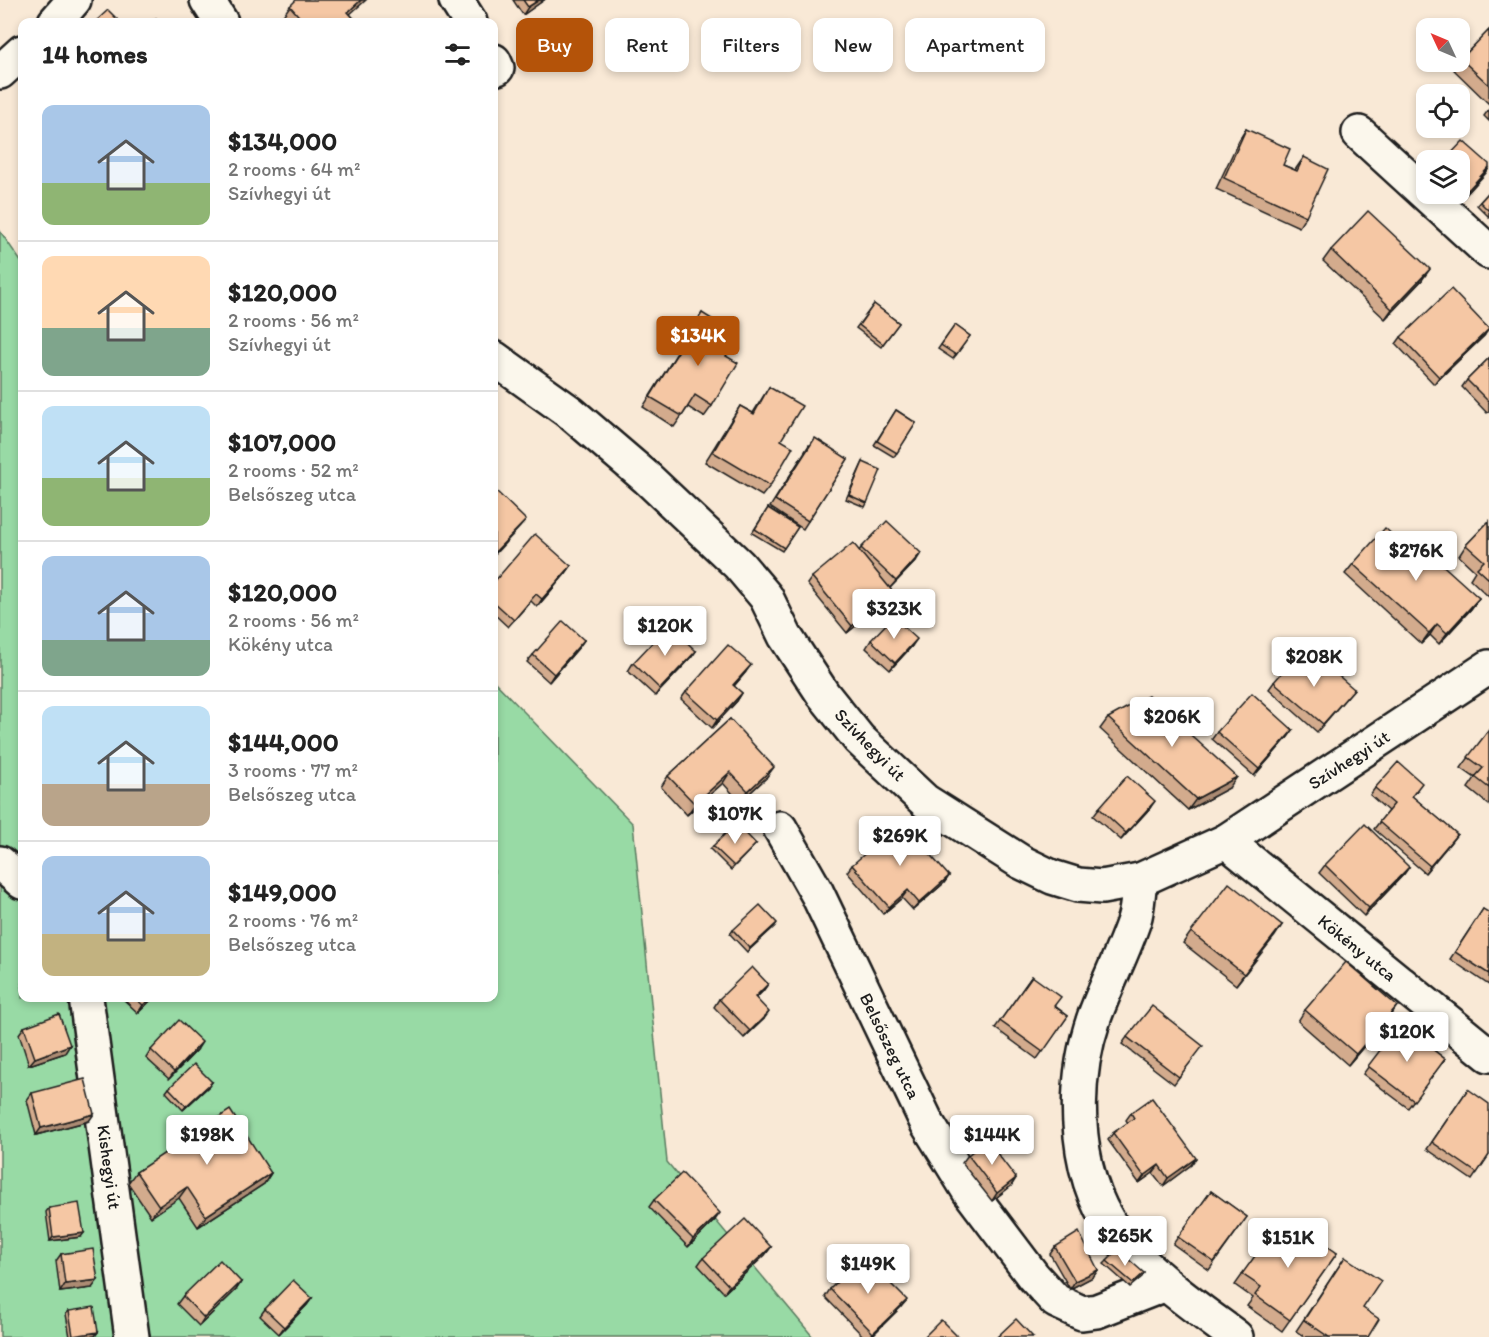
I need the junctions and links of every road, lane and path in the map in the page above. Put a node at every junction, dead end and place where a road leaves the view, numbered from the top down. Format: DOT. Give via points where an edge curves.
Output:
graph roads {
  1 [pos="74,0"];
  2 [pos="207,0"];
  3 [pos="456,0"];
  4 [pos="58,18"];
  5 [pos="218,18"];
  6 [pos="467,18"];
  7 [pos="18,56"];
  8 [pos="0,72"];
  9 [pos="1359,134"];
  10 [pos="1489,252"];
  11 [pos="498,361"];
  12 [pos="1489,667"];
  13 [pos="780,828"];
  14 [pos="1226,841"];
  15 [pos="0,862"];
  16 [pos="18,878"];
  17 [pos="1140,880"];
  18 [pos="87,1002"];
  19 [pos="1489,1055"];
  20 [pos="1166,1284"];
  21 [pos="132,1337"];
  22 [pos="1236,1337"];
  1 -- 4 [label="street"];
  2 -- 5 [label="street"];
  3 -- 6 [label="street"];
  7 -- 8 [label="street"];
  9 -- 10 [label="street"];
  11 -- 17 [label="street, Szívhegyi út" via="571,413 647,477 739,565 766,597 785,636 823,694 859,739 925,801 1021,862 1052,877 1102,887"];
  12 -- 14 [label="street, Szívhegyi út"];
  13 -- 20 [label="street, Belsőszeg utca" via="817,893 927,1123 969,1191 1033,1276 1056,1301 1082,1313"];
  14 -- 17 [label="street, Szívhegyi út"];
  14 -- 19 [label="street, Kökény utca"];
  15 -- 16 [label="street"];
  17 -- 20 [label="street" via="1135,918 1094,1018 1078,1098 1085,1160 1096,1196 1123,1242"];
  18 -- 21 [label="street, Kishegyi út"];
  20 -- 22 [label="street"];
}
